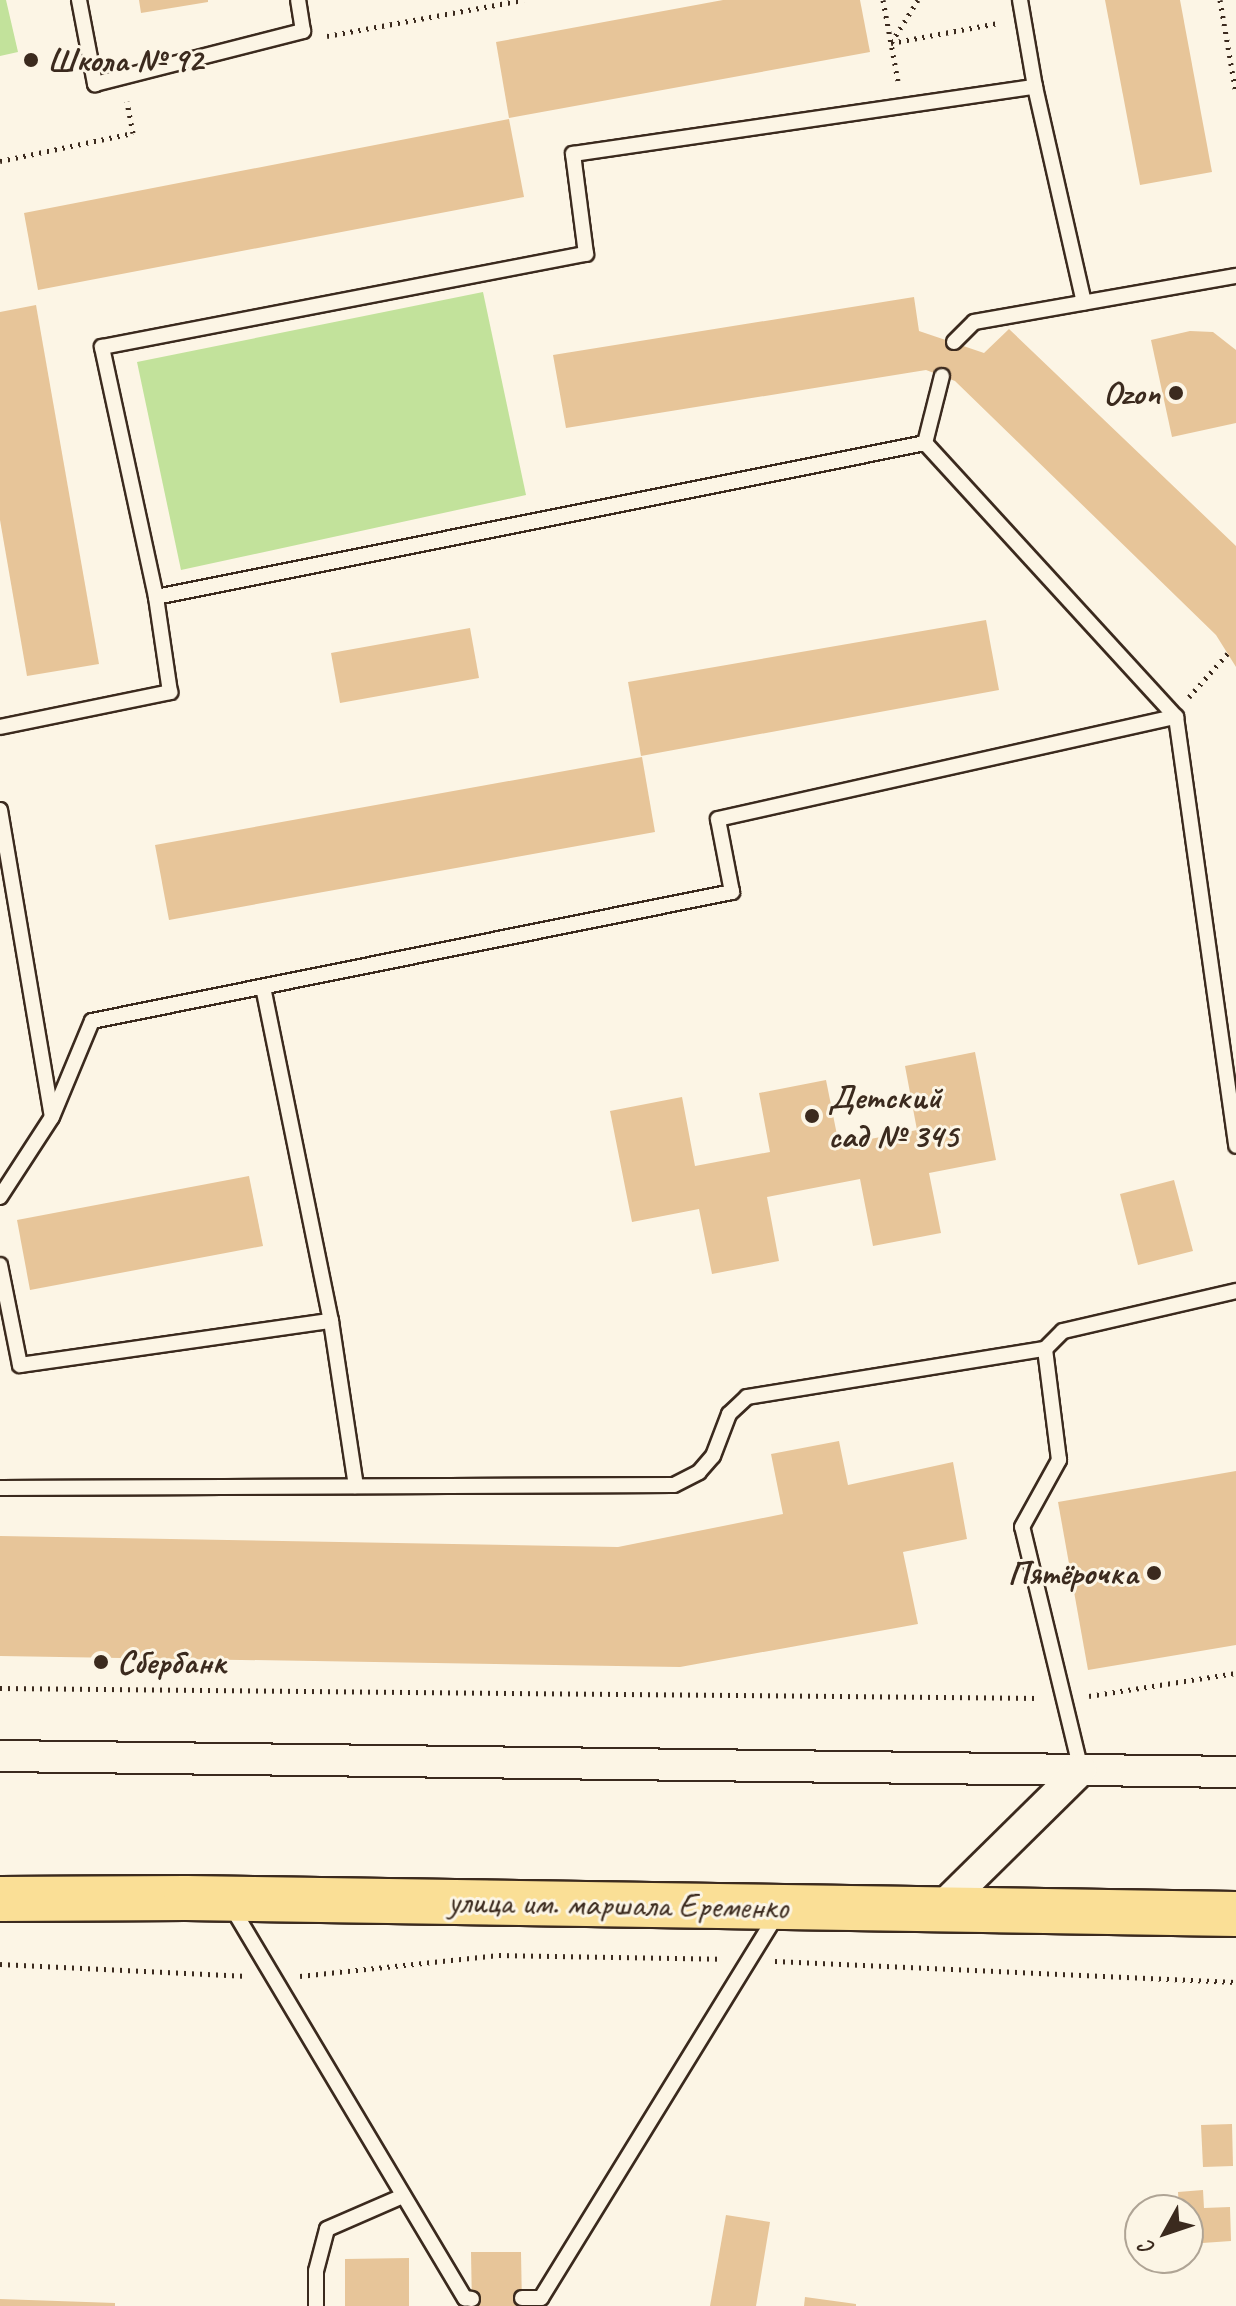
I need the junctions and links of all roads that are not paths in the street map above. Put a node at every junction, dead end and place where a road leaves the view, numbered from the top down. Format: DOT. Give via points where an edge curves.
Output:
graph roads {
  1 [pos="79,0"];
  2 [pos="298,0"];
  3 [pos="1020,0"];
  4 [pos="1035,87"];
  5 [pos="1236,276"];
  6 [pos="1084,303"];
  7 [pos="954,342"];
  8 [pos="942,376"];
  9 [pos="925,443"];
  10 [pos="156,597"];
  11 [pos="1176,717"];
  12 [pos="0,727"];
  13 [pos="0,810"];
  14 [pos="263,987"];
  15 [pos="52,1117"];
  16 [pos="1236,1146"];
  17 [pos="0,1197"];
  18 [pos="0,1265"];
  19 [pos="1236,1291"];
  20 [pos="331,1321"];
  21 [pos="1045,1349"];
  22 [pos="356,1486"];
  23 [pos="0,1488"];
  24 [pos="0,1756"];
  25 [pos="1081,1770"];
  26 [pos="1236,1772"];
  27 [pos="226,1898"];
  28 [pos="0,1899"];
  29 [pos="783,1907"];
  30 [pos="940,1909"];
  31 [pos="1236,1914"];
  32 [pos="403,2196"];
  33 [pos="522,2298"];
  34 [pos="472,2299"];
  35 [pos="316,2306"];
  1 -- 2 [label="lane" via="95,84 303,31"];
  3 -- 4 [label="lane"];
  4 -- 6 [label="lane"];
  4 -- 10 [label="lane" via="573,154 586,254 102,347"];
  5 -- 6 [label="lane"];
  6 -- 7 [label="lane" via="974,322"];
  8 -- 9 [label="lane"];
  9 -- 10 [label="lane"];
  9 -- 11 [label="lane"];
  10 -- 12 [label="lane" via="170,692"];
  11 -- 14 [label="lane" via="718,819 732,892"];
  11 -- 16 [label="lane"];
  13 -- 15 [label="lane"];
  14 -- 15 [label="lane" via="92,1021"];
  14 -- 20 [label="lane"];
  15 -- 17 [label="lane"];
  18 -- 20 [label="lane" via="20,1365"];
  19 -- 21 [label="lane" via="1063,1331"];
  20 -- 22 [label="lane"];
  21 -- 22 [label="lane" via="747,1397 729,1414 713,1456 699,1472 674,1485"];
  21 -- 25 [label="lane" via="1059,1460 1022,1527"];
  22 -- 23 [label="lane"];
  24 -- 25 [label="street"];
  25 -- 26 [label="street"];
  25 -- 30 [label="street"];
  27 -- 28 [label="highway, улица им. маршала Еременко"];
  27 -- 29 [label="highway, улица им. маршала Еременко"];
  27 -- 32 [label="lane"];
  29 -- 30 [label="highway, улица им. маршала Еременко"];
  29 -- 33 [label="lane" via="541,2298"];
  30 -- 31 [label="highway, улица им. маршала Еременко"];
  32 -- 34 [label="lane" via="465,2298"];
  32 -- 35 [label="lane" via="327,2229 316,2271"];
}
